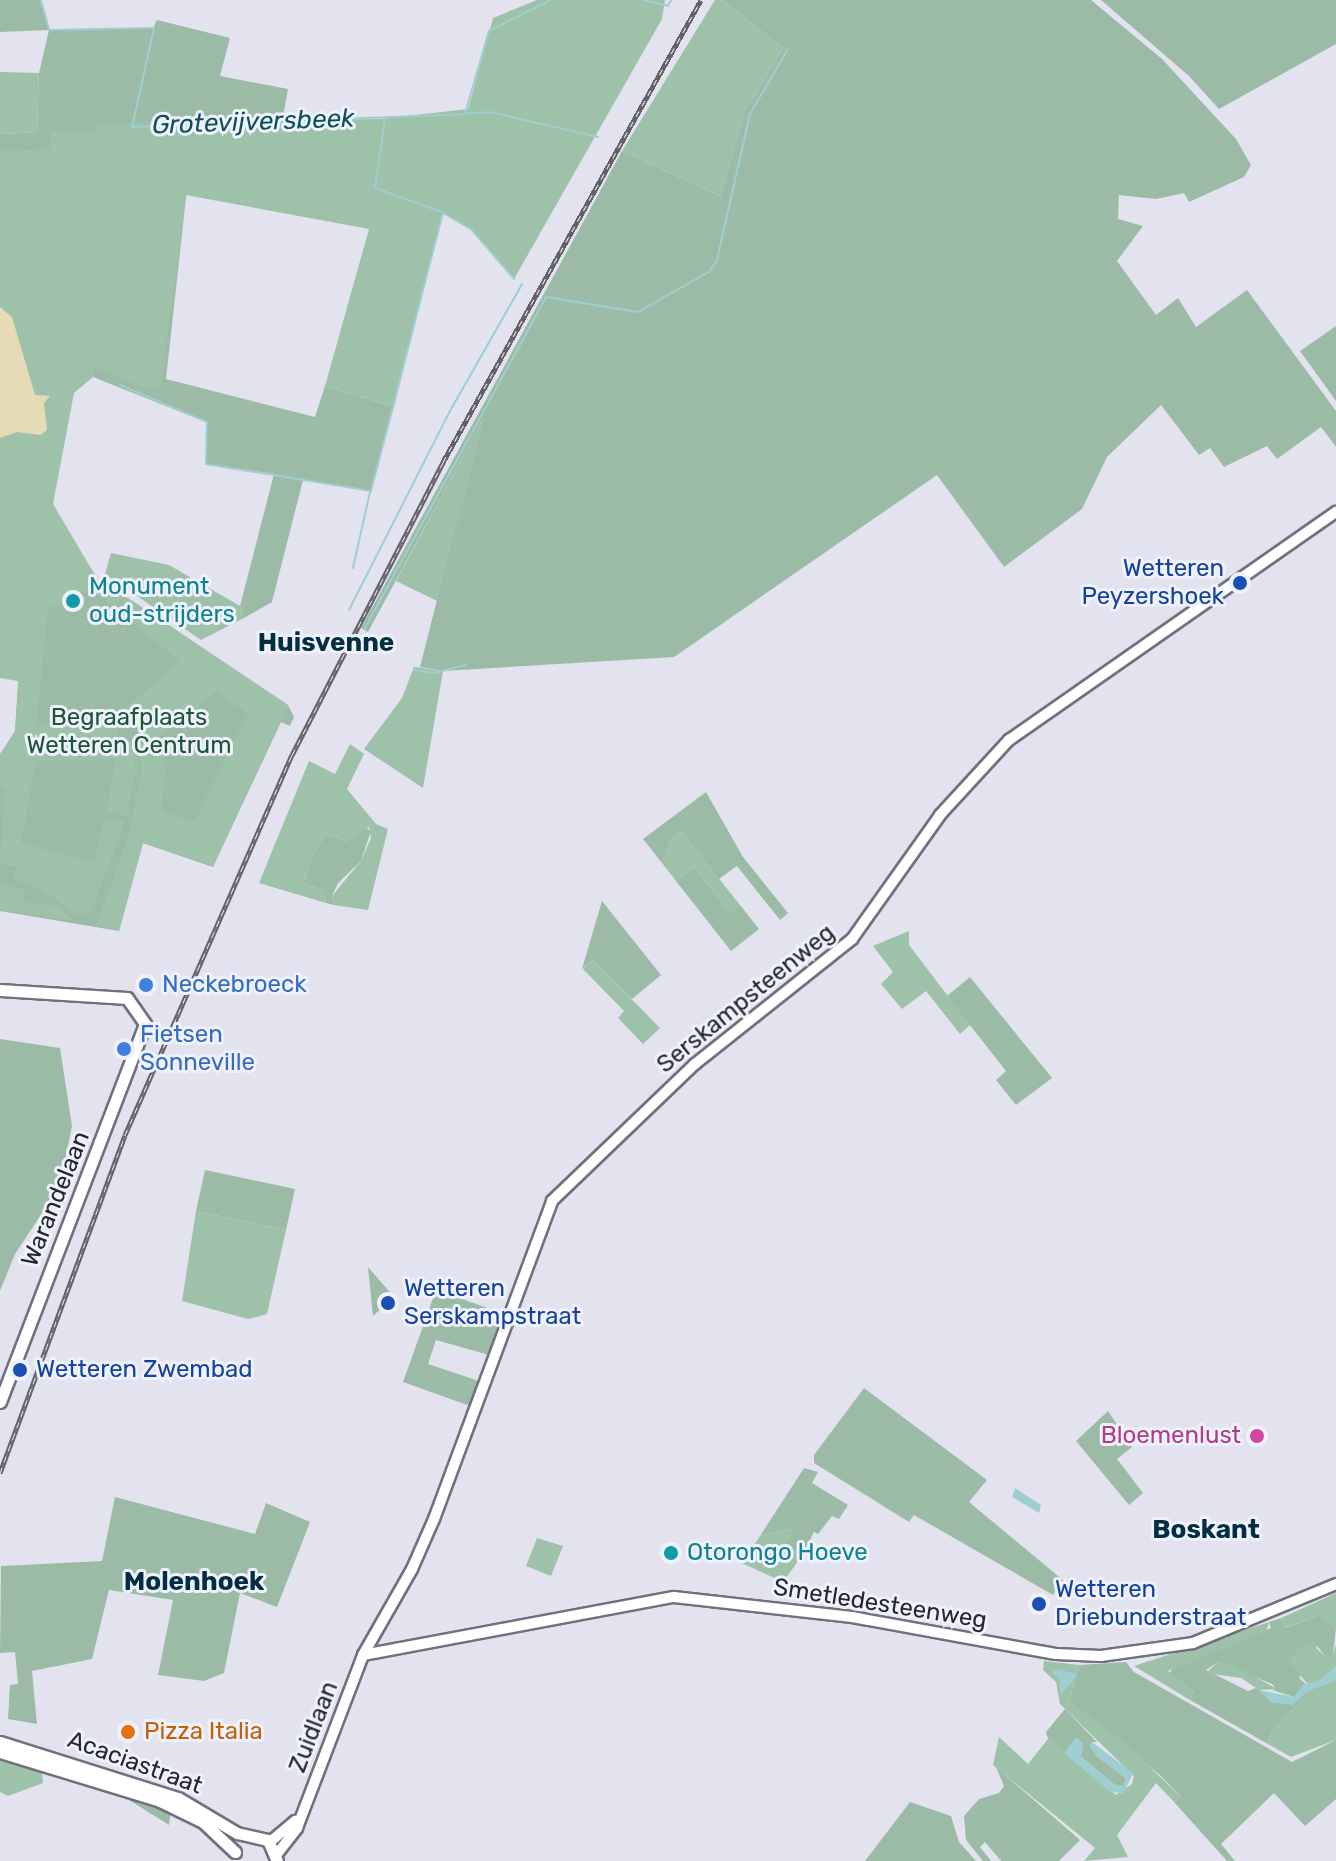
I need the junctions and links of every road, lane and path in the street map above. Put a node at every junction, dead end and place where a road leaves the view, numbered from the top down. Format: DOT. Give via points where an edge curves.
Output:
graph roads {
  1 [pos="1336,512"];
  2 [pos="0,990"];
  3 [pos="0,1402"];
  4 [pos="1336,1584"];
  5 [pos="363,1655"];
  6 [pos="0,1742"];
  7 [pos="0,1752"];
  8 [pos="301,1813"];
  9 [pos="251,1837"];
  10 [pos="270,1842"];
  11 [pos="234,1856"];
  12 [pos="277,1857"];
  1 -- 5 [label="street, Serskampsteenweg" via="1009,740 947,805 852,939 695,1064 552,1201 434,1519"];
  2 -- 3 [label="main road, Warandelaan" via="127,998 141,1011 145,1024"];
  4 -- 5 [label="street, Smetledesteenweg" via="1193,1643 1101,1656 1056,1654 852,1617 674,1597"];
  5 -- 8 [label="street, Zuidlaan"];
  6 -- 9 [label="main road, Acaciastraat" via="162,1791"];
  7 -- 11 [label="main road, Acaciastraat" via="160,1801 203,1822"];
  8 -- 10 [label="street, Zuidlaan"];
  8 -- 12 [label="street, Zuidlaan"];
  9 -- 10 [label="main road, Acaciastraat"];
  9 -- 11 [label="main road, Acaciastraat"];
  10 -- 12 [label="main road"];
}
